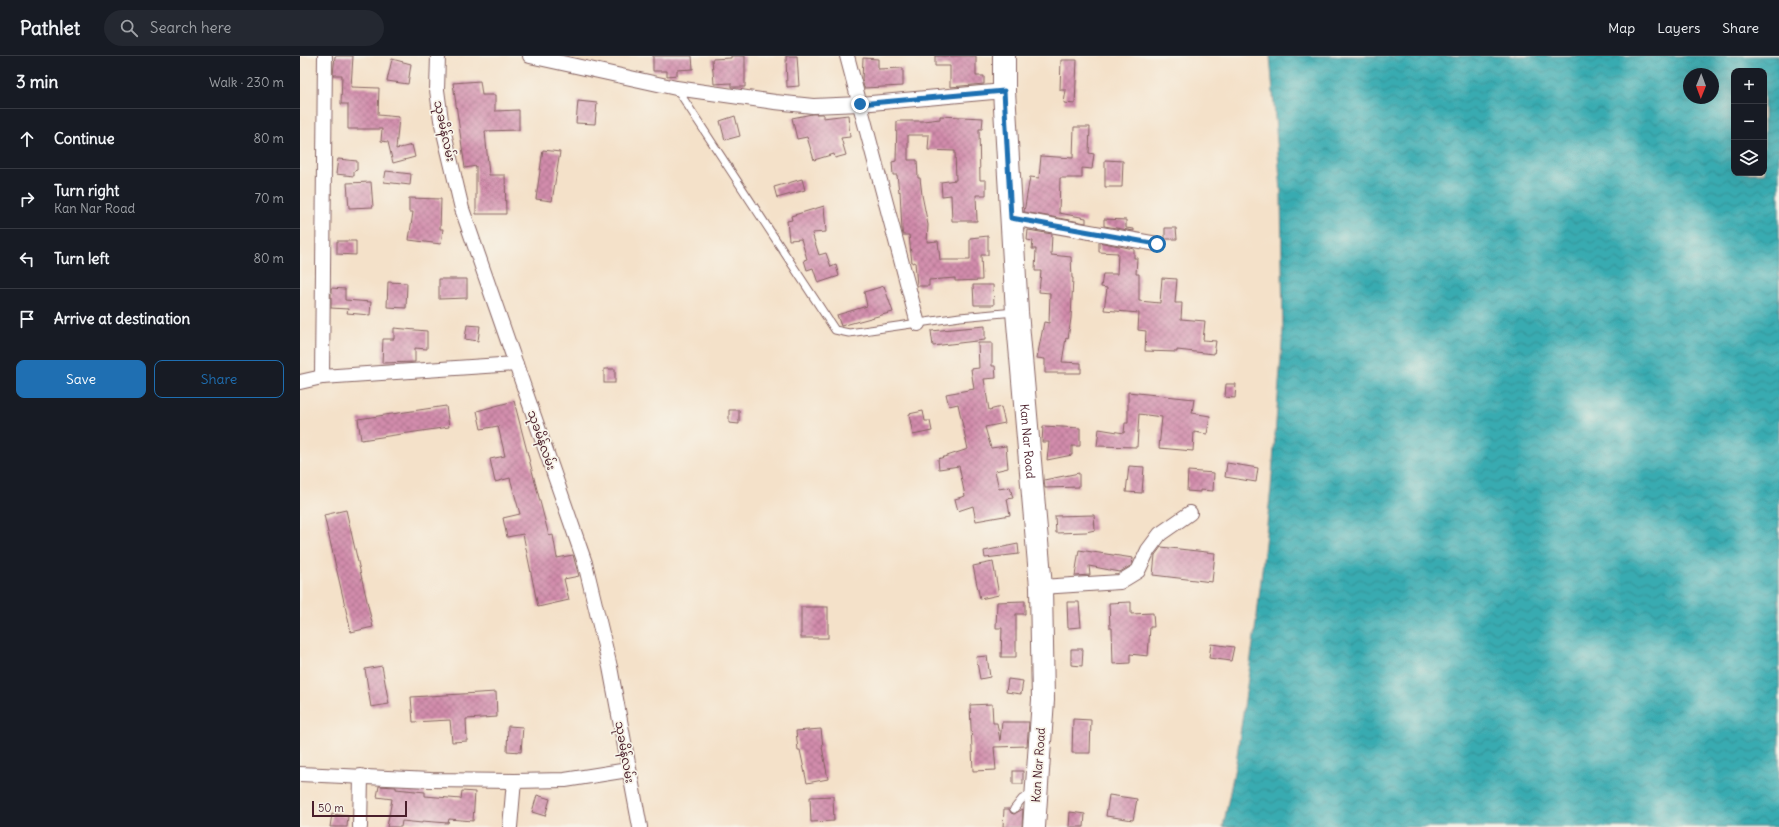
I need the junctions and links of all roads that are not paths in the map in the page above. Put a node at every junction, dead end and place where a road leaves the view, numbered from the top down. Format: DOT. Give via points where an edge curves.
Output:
graph roads {
  1 [pos="325,56"];
  2 [pos="438,56"];
  3 [pos="530,56"];
  4 [pos="847,56"];
  5 [pos="1004,56"];
  6 [pos="676,88"];
  7 [pos="1004,91"];
  8 [pos="860,104"];
  9 [pos="1011,218"];
  10 [pos="1157,244"];
  11 [pos="1017,312"];
  12 [pos="918,324"];
  13 [pos="516,364"];
  14 [pos="322,377"];
  15 [pos="300,382"];
  16 [pos="1190,513"];
  17 [pos="1041,587"];
  18 [pos="628,770"];
  19 [pos="300,774"];
  20 [pos="361,776"];
  21 [pos="514,782"];
  22 [pos="1036,792"];
  23 [pos="1014,809"];
  24 [pos="360,827"];
  25 [pos="510,827"];
  26 [pos="640,827"];
  27 [pos="1034,827"];
  1 -- 14 [label="street"];
  2 -- 13 [label="street, သုခမိန်လမ်း" via="437,90 441,120 462,209"];
  3 -- 6 [label="street"];
  4 -- 8 [label="street"];
  5 -- 7 [label="main road, Kan Nar Road"];
  6 -- 8 [label="street" via="813,106"];
  6 -- 12 [label="lane" via="835,330 850,333"];
  7 -- 8 [label="street"];
  7 -- 9 [label="main road, Kan Nar Road"];
  8 -- 12 [label="street"];
  9 -- 10 [label="street"];
  9 -- 11 [label="main road, Kan Nar Road"];
  11 -- 12 [label="lane"];
  11 -- 17 [label="main road, Kan Nar Road"];
  13 -- 14 [label="street"];
  13 -- 18 [label="street, သုခမိန်လမ်း" via="585,563 610,667"];
  14 -- 15 [label="street"];
  16 -- 17 [label="street" via="1160,534 1148,550 1138,571 1120,582"];
  17 -- 22 [label="main road, Kan Nar Road" via="1042,700"];
  18 -- 21 [label="street" via="565,780"];
  18 -- 26 [label="street, သုခမိန်လမ်း"];
  19 -- 20 [label="street"];
  20 -- 21 [label="street"];
  20 -- 24 [label="street"];
  21 -- 25 [label="street"];
  22 -- 23 [label="lane" via="1022,799"];
  22 -- 27 [label="main road, Kan Nar Road"];
}
